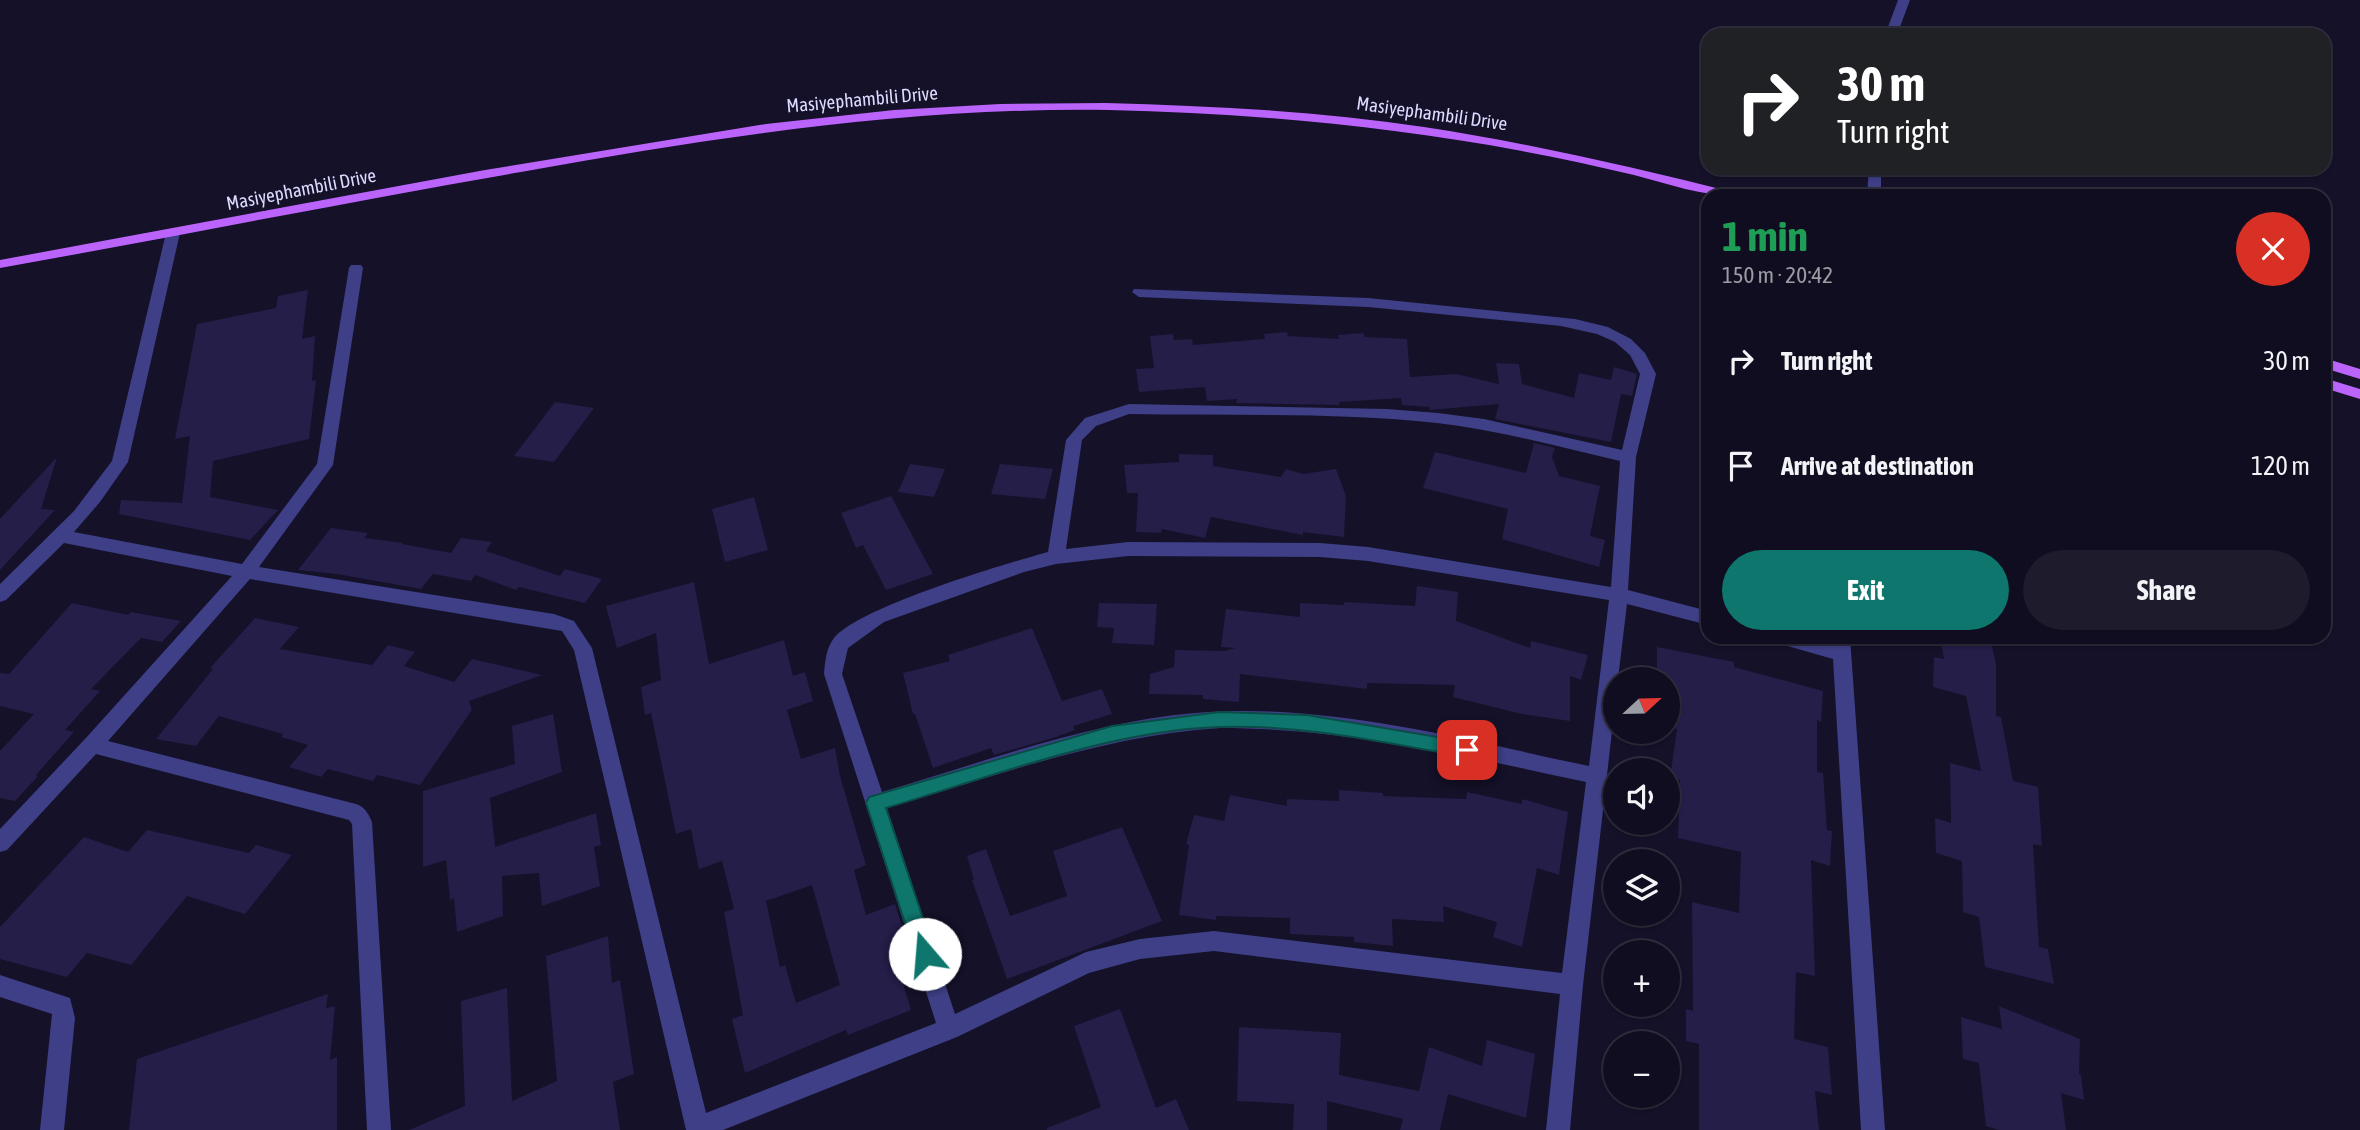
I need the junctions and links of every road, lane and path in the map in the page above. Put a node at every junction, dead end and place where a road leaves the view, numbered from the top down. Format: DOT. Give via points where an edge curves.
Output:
graph roads {
  1 [pos="1904,0"];
  2 [pos="1894,28"];
  3 [pos="1704,189"];
  4 [pos="173,233"];
  5 [pos="0,264"];
  6 [pos="356,268"];
  7 [pos="1139,292"];
  8 [pos="2331,365"];
  9 [pos="2360,374"];
  10 [pos="2331,385"];
  11 [pos="2360,394"];
  12 [pos="1628,457"];
  13 [pos="60,536"];
  14 [pos="1056,557"];
  15 [pos="246,572"];
  16 [pos="0,595"];
  17 [pos="1619,595"];
  18 [pos="1701,616"];
  19 [pos="1840,645"];
  20 [pos="92,745"];
  21 [pos="1597,776"];
  22 [pos="875,803"];
  23 [pos="0,843"];
  24 [pos="1572,985"];
  25 [pos="0,986"];
  26 [pos="949,1029"];
  27 [pos="698,1129"];
  28 [pos="52,1130"];
  29 [pos="379,1130"];
  30 [pos="1558,1130"];
  31 [pos="1873,1130"];
  1 -- 2 [label="street"];
  3 -- 4 [label="main road, Masiyephambili Drive" via="1485,138 1373,123 1146,105 1010,107 760,128"];
  4 -- 5 [label="main road, Masiyephambili Drive"];
  4 -- 13 [label="street" via="120,462"];
  6 -- 15 [label="street" via="325,465"];
  7 -- 12 [label="street" via="1382,302 1546,320 1613,334 1637,352 1648,374"];
  8 -- 9 [label="main road"];
  10 -- 11 [label="main road"];
  12 -- 14 [label="street" via="1438,418 1129,409 1093,421 1074,440"];
  12 -- 17 [label="street"];
  13 -- 15 [label="street"];
  13 -- 16 [label="street"];
  14 -- 17 [label="street" via="1128,549 1320,550"];
  14 -- 22 [label="street" via="878,617 841,643 833,674"];
  15 -- 20 [label="street"];
  15 -- 27 [label="street" via="568,626 583,649"];
  17 -- 18 [label="street"];
  17 -- 21 [label="street"];
  19 -- 31 [label="street"];
  20 -- 23 [label="street"];
  20 -- 29 [label="street" via="356,813 362,822"];
  21 -- 22 [label="street" via="1332,726 1219,720 1112,733"];
  21 -- 24 [label="street"];
  22 -- 26 [label="street"];
  24 -- 26 [label="street" via="1214,941 1140,949 1086,963"];
  24 -- 30 [label="street"];
  25 -- 28 [label="street" via="62,1006"];
  26 -- 27 [label="street"];
}
